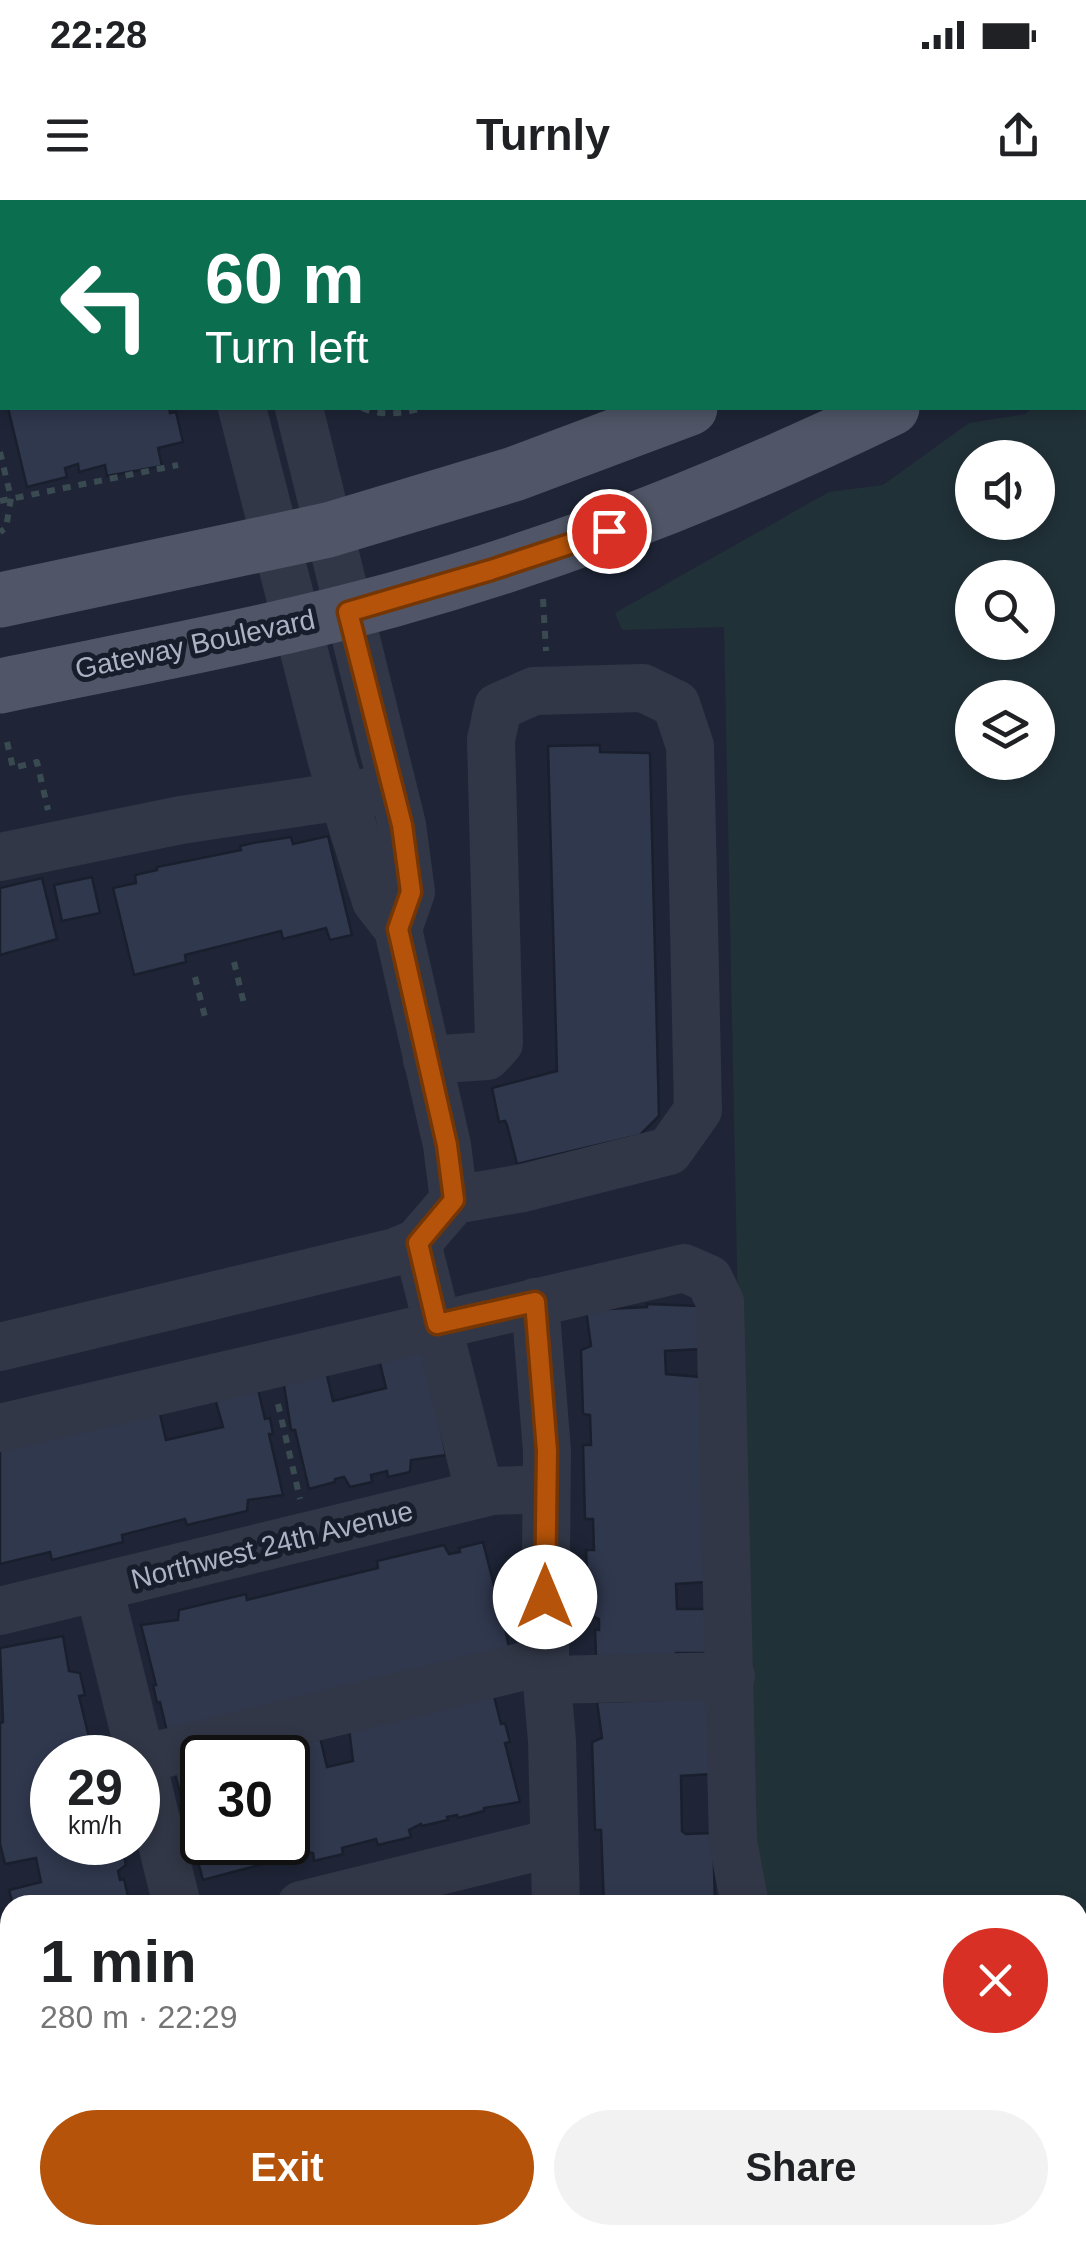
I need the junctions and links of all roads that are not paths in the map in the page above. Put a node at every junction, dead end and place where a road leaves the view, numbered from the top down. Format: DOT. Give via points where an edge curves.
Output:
graph roads {
  1 [pos="242,410"];
  2 [pos="299,410"];
  3 [pos="685,410"];
  4 [pos="888,410"];
  5 [pos="328,530"];
  6 [pos="274,542"];
  7 [pos="0,600"];
  8 [pos="348,612"];
  9 [pos="295,622"];
  10 [pos="0,686"];
  11 [pos="394,788"];
  12 [pos="345,798"];
  13 [pos="0,857"];
  14 [pos="398,929"];
  15 [pos="426,1060"];
  16 [pos="454,1200"];
  17 [pos="418,1243"];
  18 [pos="535,1302"];
  19 [pos="437,1324"];
  20 [pos="0,1347"];
  21 [pos="0,1428"];
  22 [pos="546,1489"];
  23 [pos="480,1494"];
  24 [pos="99,1588"];
  25 [pos="0,1611"];
  26 [pos="546,1671"];
  27 [pos="730,1676"];
  28 [pos="136,1735"];
  29 [pos="160,1755"];
  30 [pos="160,1834"];
  31 [pos="553,1842"];
  32 [pos="175,1895"];
  33 [pos="341,1895"];
  34 [pos="553,1895"];
  35 [pos="743,1895"];
  1 -- 6 [label="street"];
  2 -- 5 [label="street"];
  3 -- 5 [label="main road" via="532,468"];
  4 -- 8 [label="main road, Gateway Boulevard" via="609,531"];
  5 -- 6 [label="main road"];
  5 -- 8 [label="street"];
  6 -- 7 [label="main road"];
  6 -- 9 [label="street"];
  8 -- 9 [label="main road, Gateway Boulevard"];
  8 -- 11 [label="street"];
  9 -- 10 [label="main road, Gateway Boulevard"];
  9 -- 12 [label="street"];
  11 -- 12 [label="street"];
  11 -- 14 [label="street" via="411,892"];
  12 -- 13 [label="street" via="181,820"];
  12 -- 14 [label="street" via="376,901"];
  14 -- 15 [label="street"];
  15 -- 16 [label="street"];
  15 -- 16 [label="street" via="487,1056 500,1044 491,740 498,707 534,692 643,688 676,704 690,746 698,1110 669,1151"];
  16 -- 17 [label="street"];
  17 -- 19 [label="street"];
  17 -- 20 [label="street"];
  18 -- 19 [label="street"];
  18 -- 22 [label="street"];
  18 -- 27 [label="street" via="684,1268 710,1279 720,1302"];
  19 -- 21 [label="street"];
  19 -- 23 [label="street"];
  22 -- 23 [label="street, Northwest 24th Avenue"];
  22 -- 26 [label="street"];
  23 -- 24 [label="street, Northwest 24th Avenue"];
  24 -- 25 [label="street, Northwest 24th Avenue"];
  24 -- 28 [label="street"];
  26 -- 27 [label="street"];
  26 -- 29 [label="street"];
  26 -- 31 [label="street"];
  27 -- 35 [label="street" via="732,1842"];
  30 -- 32 [label="street"];
  31 -- 33 [label="street"];
  31 -- 34 [label="street"];
}
